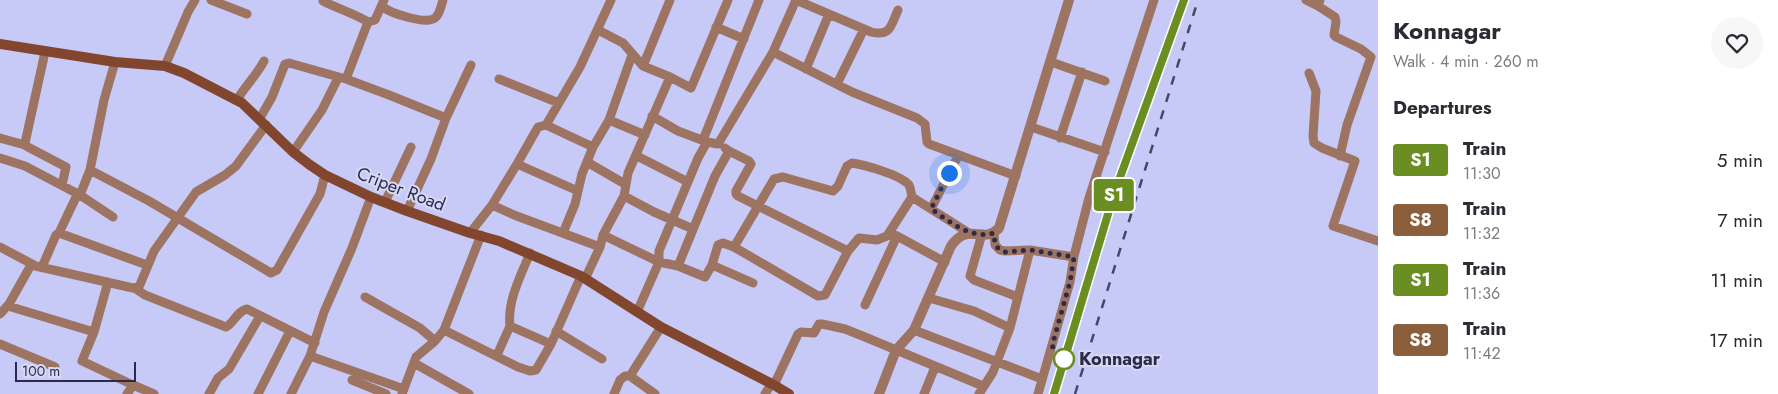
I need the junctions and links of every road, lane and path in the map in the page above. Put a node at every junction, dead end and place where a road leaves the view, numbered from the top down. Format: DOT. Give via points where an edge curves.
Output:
graph roads {
  1 [pos="195,0"];
  2 [pos="211,0"];
  3 [pos="343,0"];
  4 [pos="443,0"];
  5 [pos="611,0"];
  6 [pos="670,0"];
  7 [pos="728,0"];
  8 [pos="748,0"];
  9 [pos="796,0"];
  10 [pos="1069,0"];
  11 [pos="1154,0"];
  12 [pos="1306,0"];
  13 [pos="323,1"];
  14 [pos="758,2"];
  15 [pos="383,3"];
  16 [pos="1319,3"];
  17 [pos="340,10"];
  18 [pos="898,10"];
  19 [pos="247,14"];
  20 [pos="829,14"];
  21 [pos="368,22"];
  22 [pos="716,28"];
  23 [pos="864,29"];
  24 [pos="598,30"];
  25 [pos="744,39"];
  26 [pos="0,44"];
  27 [pos="45,52"];
  28 [pos="773,52"];
  29 [pos="632,54"];
  30 [pos="264,60"];
  31 [pos="115,62"];
  32 [pos="1051,62"];
  33 [pos="471,65"];
  34 [pos="165,66"];
  35 [pos="643,66"];
  36 [pos="806,68"];
  37 [pos="1082,72"];
  38 [pos="1309,73"];
  39 [pos="670,77"];
  40 [pos="342,78"];
  41 [pos="499,79"];
  42 [pos="1106,81"];
  43 [pos="837,84"];
  44 [pos="237,100"];
  45 [pos="559,102"];
  46 [pos="652,116"];
  47 [pos="446,118"];
  48 [pos="609,120"];
  49 [pos="262,121"];
  50 [pos="546,125"];
  51 [pos="1031,127"];
  52 [pos="645,135"];
  53 [pos="0,138"];
  54 [pos="1060,138"];
  55 [pos="705,141"];
  56 [pos="718,144"];
  57 [pos="25,145"];
  58 [pos="411,146"];
  59 [pos="593,147"];
  60 [pos="729,151"];
  61 [pos="293,152"];
  62 [pos="1105,152"];
  63 [pos="636,156"];
  64 [pos="958,156"];
  65 [pos="1340,156"];
  66 [pos="0,158"];
  67 [pos="587,162"];
  68 [pos="517,164"];
  69 [pos="90,170"];
  70 [pos="325,175"];
  71 [pos="1016,176"];
  72 [pos="688,182"];
  73 [pos="62,184"];
  74 [pos="625,184"];
  75 [pos="578,192"];
  76 [pos="78,195"];
  77 [pos="624,196"];
  78 [pos="372,197"];
  79 [pos="912,197"];
  80 [pos="384,202"];
  81 [pos="492,205"];
  82 [pos="758,206"];
  83 [pos="931,209"];
  84 [pos="407,211"];
  85 [pos="113,217"];
  86 [pos="178,219"];
  87 [pos="672,220"];
  88 [pos="693,229"];
  89 [pos="59,233"];
  90 [pos="470,233"];
  91 [pos="563,233"];
  92 [pos="969,233"];
  93 [pos="994,233"];
  94 [pos="982,234"];
  95 [pos="481,235"];
  96 [pos="603,235"];
  97 [pos="887,236"];
  98 [pos="897,236"];
  99 [pos="1378,241"];
  100 [pos="734,246"];
  101 [pos="600,247"];
  102 [pos="0,248"];
  103 [pos="1030,250"];
  104 [pos="848,251"];
  105 [pos="530,253"];
  106 [pos="1074,257"];
  107 [pos="659,262"];
  108 [pos="945,262"];
  109 [pos="148,265"];
  110 [pos="38,266"];
  111 [pos="678,266"];
  112 [pos="712,266"];
  113 [pos="583,278"];
  114 [pos="108,282"];
  115 [pos="754,283"];
  116 [pos="136,288"];
  117 [pos="365,297"];
  118 [pos="1018,297"];
  119 [pos="929,298"];
  120 [pos="865,305"];
  121 [pos="8,306"];
  122 [pos="637,312"];
  123 [pos="0,314"];
  124 [pos="260,316"];
  125 [pos="510,326"];
  126 [pos="661,327"];
  127 [pos="1010,328"];
  128 [pos="444,330"];
  129 [pos="914,330"];
  130 [pos="290,331"];
  131 [pos="556,331"];
  132 [pos="94,332"];
  133 [pos="435,341"];
  134 [pos="315,343"];
  135 [pos="0,344"];
  136 [pos="550,344"];
  137 [pos="896,350"];
  138 [pos="497,355"];
  139 [pos="310,356"];
  140 [pos="602,359"];
  141 [pos="997,360"];
  142 [pos="414,363"];
  143 [pos="55,367"];
  144 [pos="935,367"];
  145 [pos="630,376"];
  146 [pos="1042,379"];
  147 [pos="352,380"];
  148 [pos="773,384"];
  149 [pos="133,385"];
  150 [pos="981,390"];
  151 [pos="403,392"];
  152 [pos="651,393"];
  153 [pos="127,394"];
  154 [pos="154,394"];
  155 [pos="209,394"];
  156 [pos="258,394"];
  157 [pos="291,394"];
  158 [pos="386,394"];
  159 [pos="469,394"];
  160 [pos="614,394"];
  161 [pos="765,394"];
  162 [pos="788,394"];
  163 [pos="879,394"];
  164 [pos="924,394"];
  165 [pos="1038,394"];
  1 -- 34 [label="street"];
  2 -- 19 [label="street"];
  3 -- 17 [label="street"];
  4 -- 15 [label="street" via="438,14 430,21 391,12"];
  5 -- 24 [label="street"];
  6 -- 35 [label="street"];
  7 -- 22 [label="street"];
  8 -- 14 [label="street"];
  9 -- 20 [label="street"];
  9 -- 28 [label="street"];
  10 -- 32 [label="street"];
  11 -- 62 [label="street"];
  12 -- 16 [label="street"];
  13 -- 17 [label="street"];
  14 -- 25 [label="street"];
  15 -- 21 [label="street" via="375,20"];
  16 -- 65 [label="street" via="1335,17 1336,37 1371,57 1347,125"];
  17 -- 21 [label="street"];
  18 -- 23 [label="street" via="887,32 880,34"];
  20 -- 23 [label="street"];
  20 -- 36 [label="street"];
  21 -- 40 [label="street"];
  22 -- 25 [label="street"];
  22 -- 39 [label="street" via="691,88"];
  23 -- 43 [label="street"];
  24 -- 29 [label="street"];
  24 -- 45 [label="street"];
  25 -- 55 [label="street"];
  26 -- 27 [label="main road, Criper Road"];
  27 -- 31 [label="main road, Criper Road"];
  27 -- 57 [label="street"];
  28 -- 36 [label="street"];
  28 -- 56 [label="street"];
  29 -- 35 [label="street"];
  29 -- 48 [label="street"];
  30 -- 44 [label="street"];
  31 -- 34 [label="main road, Criper Road"];
  31 -- 69 [label="street"];
  32 -- 37 [label="street"];
  32 -- 51 [label="street"];
  33 -- 47 [label="street"];
  34 -- 44 [label="main road, Criper Road"];
  35 -- 39 [label="street"];
  36 -- 43 [label="street"];
  37 -- 42 [label="street"];
  37 -- 54 [label="street"];
  38 -- 65 [label="street" via="1316,92 1314,143"];
  39 -- 46 [label="street"];
  40 -- 47 [label="street"];
  40 -- 49 [label="street" via="285,64"];
  40 -- 61 [label="street"];
  41 -- 45 [label="street"];
  43 -- 64 [label="street" via="917,118 925,124 927,142"];
  44 -- 49 [label="main road, Criper Road"];
  45 -- 50 [label="street"];
  46 -- 52 [label="street"];
  46 -- 55 [label="street"];
  47 -- 84 [label="street"];
  48 -- 52 [label="street"];
  48 -- 59 [label="street"];
  49 -- 61 [label="main road, Criper Road"];
  49 -- 86 [label="street" via="236,166 196,192"];
  50 -- 59 [label="street"];
  50 -- 68 [label="street" via="538,127"];
  51 -- 54 [label="street"];
  51 -- 71 [label="street"];
  52 -- 63 [label="street"];
  53 -- 57 [label="street"];
  54 -- 62 [label="street"];
  55 -- 56 [label="street"];
  55 -- 72 [label="street"];
  56 -- 60 [label="street"];
  57 -- 73 [label="street" via="66,167"];
  58 -- 80 [label="street"];
  59 -- 67 [label="street"];
  60 -- 82 [label="street" via="751,164 736,195"];
  60 -- 88 [label="street"];
  61 -- 70 [label="main road, Criper Road"];
  62 -- 106 [label="street"];
  63 -- 72 [label="street"];
  63 -- 74 [label="street"];
  64 -- 71 [label="street"];
  64 -- 83 [label="street"];
  65 -- 99 [label="street" via="1355,161 1333,226"];
  66 -- 73 [label="street"];
  67 -- 74 [label="street"];
  67 -- 75 [label="street"];
  68 -- 75 [label="street"];
  68 -- 81 [label="street"];
  69 -- 76 [label="street"];
  69 -- 86 [label="street" via="135,192"];
  70 -- 78 [label="main road, Criper Road"];
  70 -- 86 [label="street" via="320,194 274,272 267,272"];
  71 -- 93 [label="street" via="1002,222"];
  72 -- 87 [label="street"];
  73 -- 76 [label="street"];
  74 -- 77 [label="street"];
  75 -- 91 [label="street"];
  76 -- 85 [label="street"];
  76 -- 89 [label="street"];
  77 -- 87 [label="street"];
  77 -- 96 [label="street"];
  78 -- 80 [label="main road, Criper Road"];
  78 -- 134 [label="street" via="324,312"];
  79 -- 82 [label="street" via="904,180 852,163 847,166 836,190 778,177"];
  79 -- 83 [label="street"];
  79 -- 97 [label="street"];
  80 -- 84 [label="main road, Criper Road"];
  81 -- 90 [label="street"];
  81 -- 91 [label="street"];
  82 -- 100 [label="street"];
  82 -- 104 [label="street"];
  83 -- 92 [label="street"];
  84 -- 90 [label="main road, Criper Road"];
  86 -- 109 [label="street" via="154,251"];
  87 -- 88 [label="street"];
  87 -- 107 [label="street" via="659,251"];
  88 -- 111 [label="street"];
  89 -- 109 [label="street"];
  89 -- 110 [label="street"];
  90 -- 95 [label="main road, Criper Road"];
  91 -- 101 [label="street"];
  92 -- 94 [label="street"];
  92 -- 108 [label="street" via="957,238"];
  93 -- 94 [label="street"];
  93 -- 103 [label="street" via="995,245 1000,250"];
  94 -- 118 [label="street" via="970,276"];
  95 -- 105 [label="main road, Criper Road"];
  95 -- 128 [label="street"];
  96 -- 101 [label="street"];
  96 -- 107 [label="street"];
  97 -- 98 [label="street"];
  97 -- 104 [label="street" via="876,240 859,238"];
  98 -- 108 [label="street"];
  98 -- 120 [label="street"];
  100 -- 104 [label="street" via="821,296 829,289"];
  100 -- 112 [label="street" via="720,243"];
  101 -- 113 [label="street"];
  102 -- 110 [label="street"];
  103 -- 106 [label="street"];
  103 -- 118 [label="street"];
  105 -- 113 [label="main road, Criper Road"];
  105 -- 125 [label="street" via="514,294"];
  106 -- 146 [label="street"];
  107 -- 111 [label="street"];
  107 -- 122 [label="street"];
  108 -- 119 [label="street"];
  109 -- 116 [label="street" via="141,284"];
  110 -- 114 [label="street"];
  110 -- 121 [label="street" via="27,270"];
  111 -- 112 [label="street" via="705,277"];
  112 -- 115 [label="street"];
  113 -- 122 [label="main road, Criper Road"];
  113 -- 131 [label="street"];
  114 -- 116 [label="street"];
  114 -- 132 [label="street"];
  116 -- 124 [label="street" via="148,296 226,327 247,309"];
  117 -- 133 [label="street" via="420,328"];
  118 -- 127 [label="street"];
  119 -- 127 [label="street" via="974,312"];
  119 -- 129 [label="street"];
  121 -- 123 [label="street"];
  121 -- 132 [label="street"];
  122 -- 126 [label="main road, Criper Road"];
  124 -- 130 [label="street"];
  124 -- 155 [label="street" via="229,369 218,378"];
  125 -- 136 [label="street"];
  125 -- 138 [label="street"];
  126 -- 145 [label="street"];
  126 -- 148 [label="main road, Criper Road"];
  127 -- 141 [label="street"];
  128 -- 133 [label="street"];
  128 -- 138 [label="street"];
  129 -- 137 [label="street"];
  129 -- 141 [label="street"];
  130 -- 134 [label="street"];
  130 -- 156 [label="street"];
  131 -- 136 [label="street"];
  131 -- 140 [label="street"];
  132 -- 149 [label="street" via="83,362"];
  133 -- 142 [label="street" via="416,357"];
  134 -- 139 [label="street"];
  135 -- 143 [label="street"];
  136 -- 138 [label="street" via="533,371"];
  137 -- 144 [label="street"];
  137 -- 148 [label="street" via="820,324 814,333 798,334"];
  137 -- 163 [label="street"];
  139 -- 151 [label="street"];
  139 -- 157 [label="street"];
  141 -- 146 [label="street"];
  141 -- 150 [label="street"];
  142 -- 151 [label="street"];
  142 -- 159 [label="street"];
  144 -- 150 [label="street"];
  144 -- 164 [label="street"];
  145 -- 152 [label="street"];
  145 -- 160 [label="street" via="623,377"];
  146 -- 165 [label="street"];
  147 -- 158 [label="street"];
  148 -- 161 [label="street"];
  148 -- 162 [label="main road, Criper Road"];
  149 -- 153 [label="street"];
  149 -- 154 [label="street"];
}
